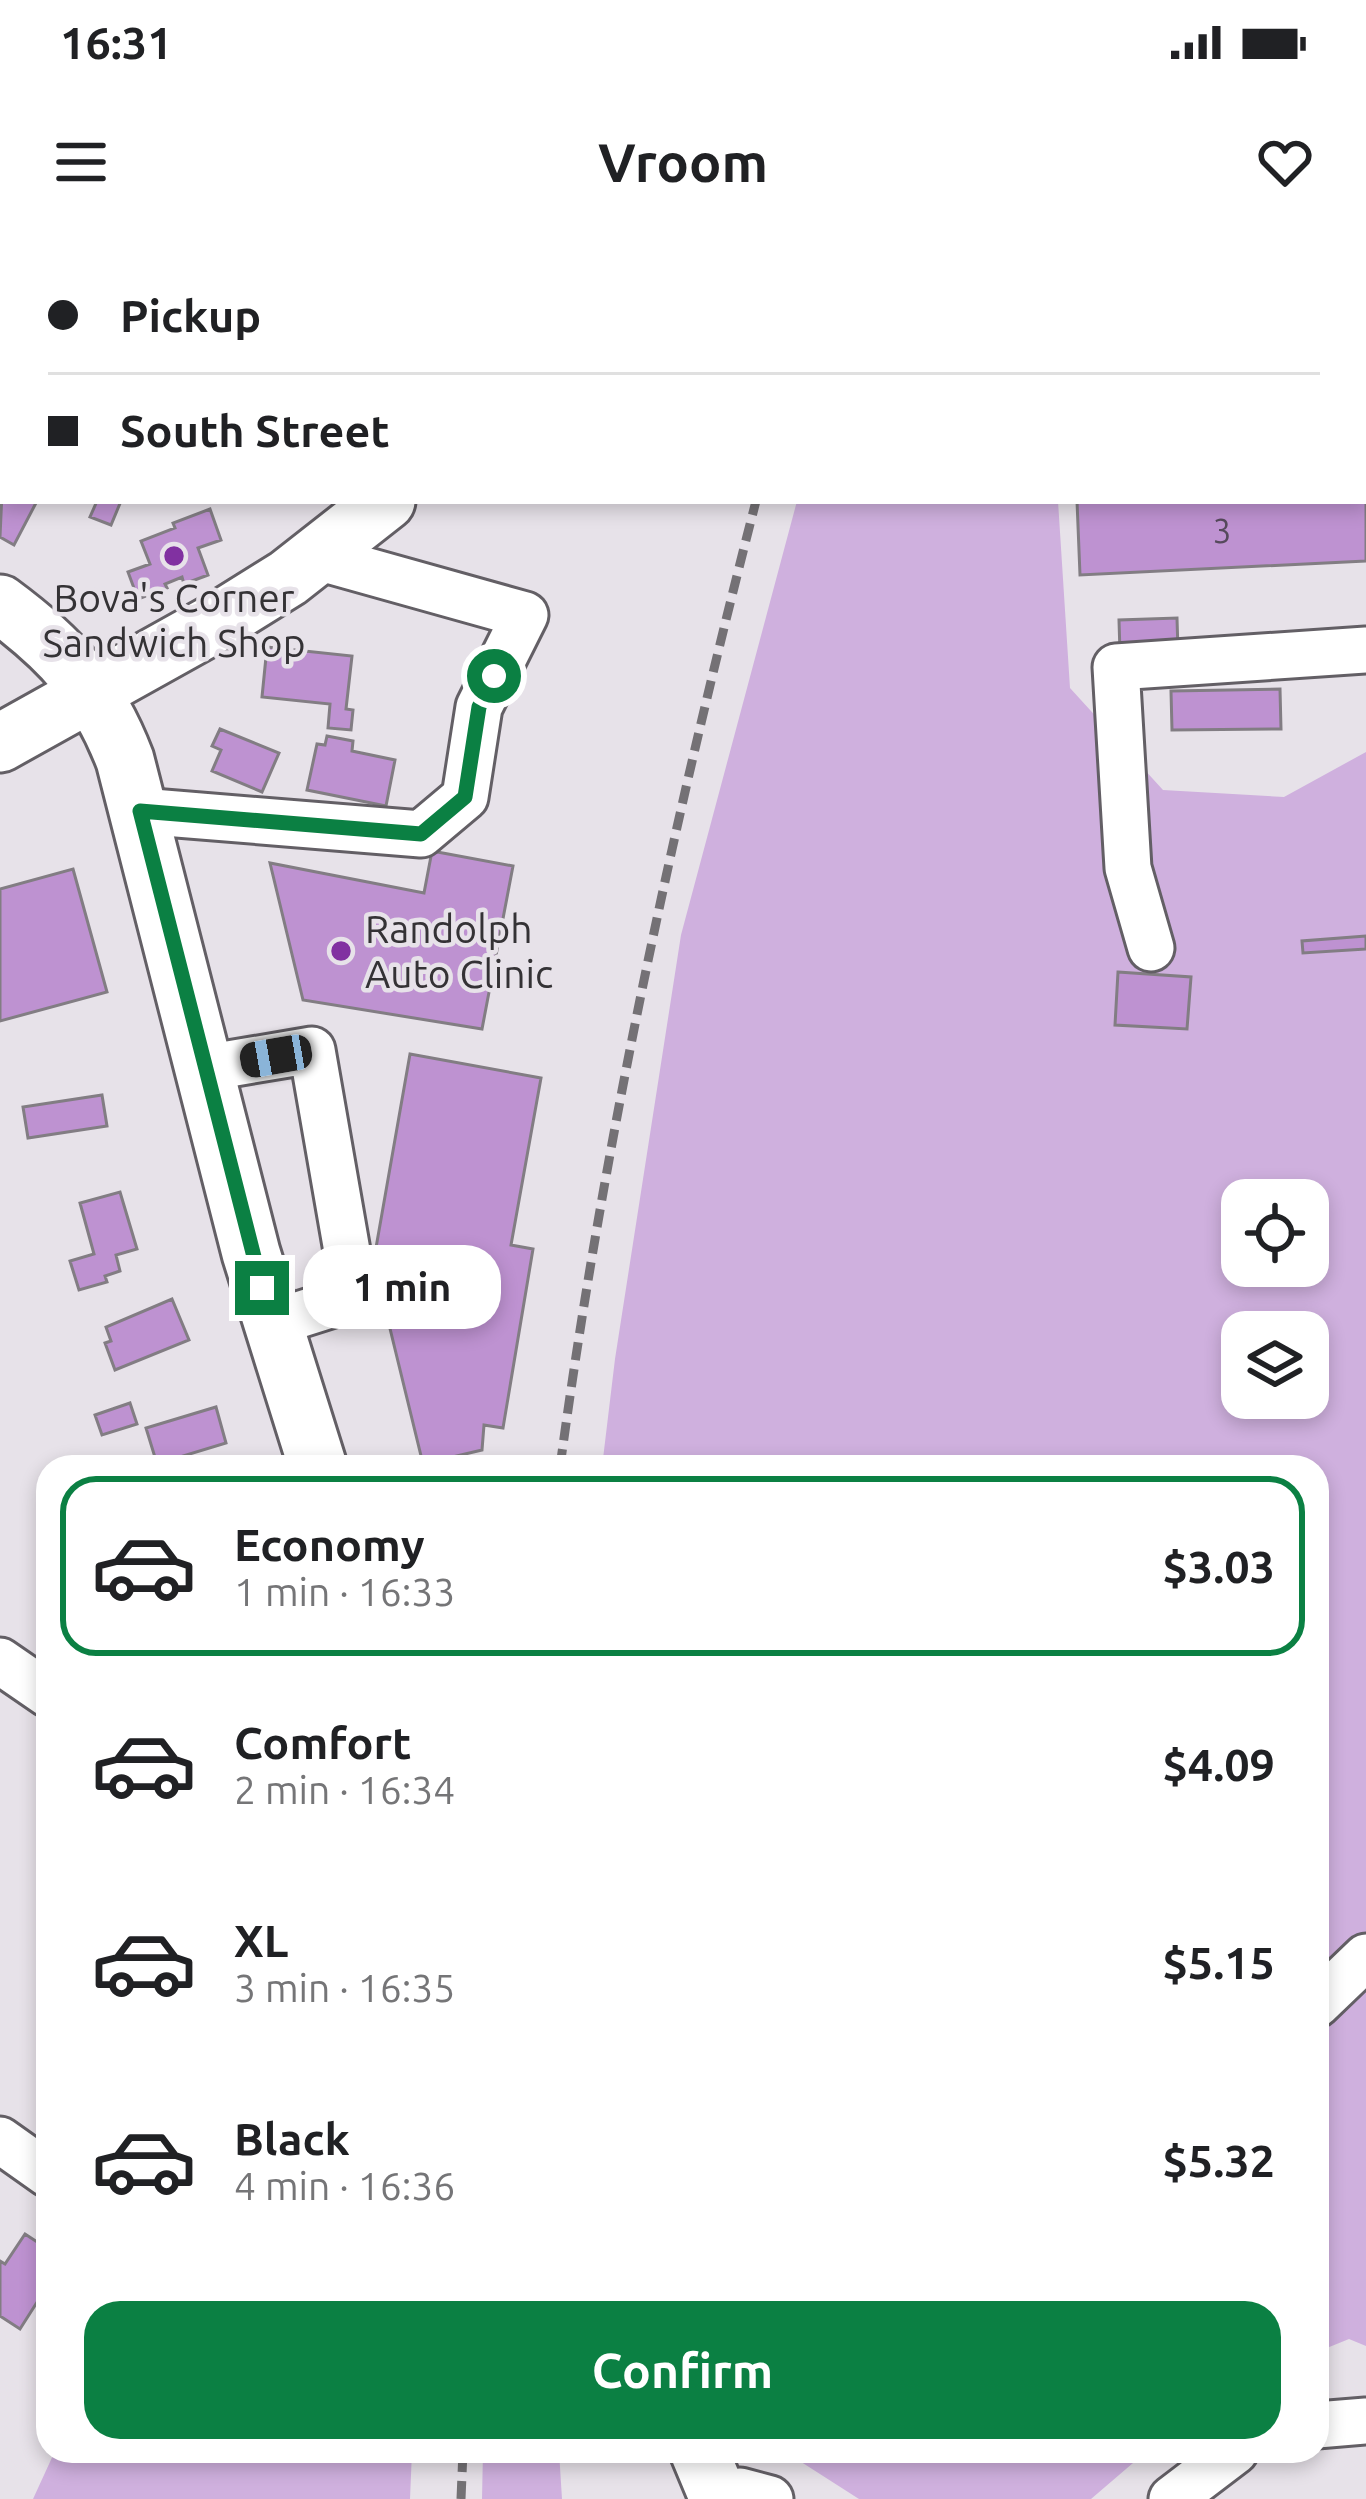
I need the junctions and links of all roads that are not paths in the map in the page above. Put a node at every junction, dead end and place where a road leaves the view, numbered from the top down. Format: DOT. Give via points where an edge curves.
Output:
graph roads {
  1 [pos="382,504"];
  2 [pos="314,556"];
  3 [pos="0,604"];
  4 [pos="1366,650"];
  5 [pos="92,690"];
  6 [pos="0,743"];
  7 [pos="140,811"];
  8 [pos="1151,949"];
  9 [pos="205,1068"];
  10 [pos="273,1323"];
  11 [pos="314,1455"];
  12 [pos="0,1661"];
  13 [pos="36,1686"];
  14 [pos="1366,1957"];
  15 [pos="1329,1992"];
  16 [pos="0,2140"];
  17 [pos="36,2166"];
  18 [pos="1366,2421"];
  19 [pos="1329,2424"];
  20 [pos="1218,2463"];
  21 [pos="1172,2499"];
  1 -- 2 [label="main road"];
  2 -- 5 [label="main road" via="219,621"];
  2 -- 7 [label="street" via="525,615 479,707 465,797 421,834"];
  3 -- 5 [label="main road"];
  4 -- 8 [label="street" via="1116,667 1128,868"];
  5 -- 6 [label="main road"];
  5 -- 7 [label="main road"];
  7 -- 9 [label="main road"];
  9 -- 10 [label="main road"];
  9 -- 10 [label="street" via="312,1050 355,1297"];
  10 -- 11 [label="main road"];
  12 -- 13 [label="street"];
  14 -- 15 [label="street"];
  16 -- 17 [label="street"];
  18 -- 19 [label="street"];
  20 -- 21 [label="street"];
}
